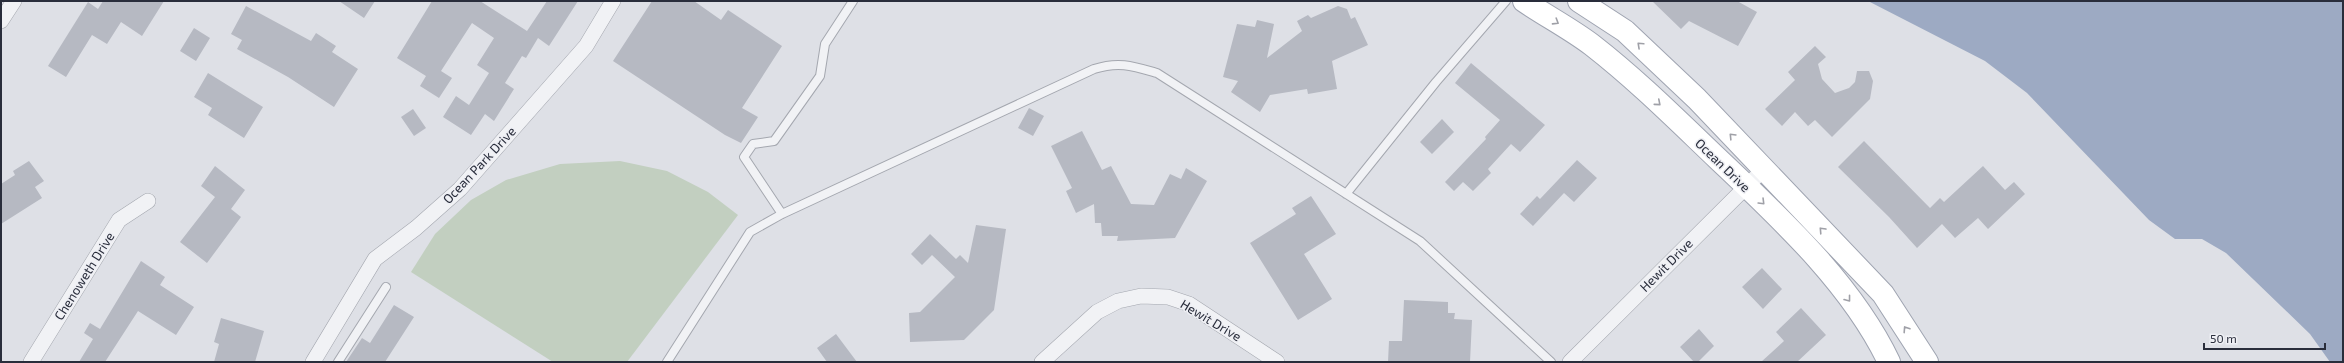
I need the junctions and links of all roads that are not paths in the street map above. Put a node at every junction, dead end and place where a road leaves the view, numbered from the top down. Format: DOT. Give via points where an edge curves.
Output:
graph roads {
  1 [pos="14,1"];
  2 [pos="613,1"];
  3 [pos="853,1"];
  4 [pos="1506,1"];
  5 [pos="1524,1"];
  6 [pos="1579,1"];
  7 [pos="1,21"];
  8 [pos="1764,169"];
  9 [pos="1745,186"];
  10 [pos="1346,194"];
  11 [pos="148,201"];
  12 [pos="782,214"];
  13 [pos="386,287"];
  14 [pos="31,362"];
  15 [pos="313,362"];
  16 [pos="338,362"];
  17 [pos="667,362"];
  18 [pos="1042,362"];
  19 [pos="1277,362"];
  20 [pos="1551,362"];
  21 [pos="1570,362"];
  22 [pos="1889,362"];
  23 [pos="1926,362"];
  1 -- 7 [label="street"];
  2 -- 15 [label="street, Ocean Park Drive" via="586,46 460,189 376,259"];
  3 -- 12 [label="lane" via="825,44 820,76 774,141 753,144 744,157"];
  4 -- 10 [label="lane" via="1436,82"];
  5 -- 9 [label="main road, Ocean Drive, one-way" via="1592,45 1670,114"];
  8 -- 6 [label="main road, Ocean Drive, one-way" via="1697,99 1625,31"];
  8 -- 9 [label="street, Hewit Drive"];
  23 -- 8 [label="main road, Ocean Drive, one-way" via="1883,294"];
  9 -- 21 [label="street, Hewit Drive"];
  9 -- 22 [label="main road, Ocean Drive, one-way" via="1815,256 1855,307"];
  10 -- 12 [label="lane" via="1157,73 1130,65 1111,63"];
  10 -- 20 [label="lane" via="1420,242"];
  11 -- 14 [label="street, Chenoweth Drive" via="119,220"];
  12 -- 17 [label="lane" via="750,232"];
  13 -- 16 [label="lane"];
  18 -- 19 [label="street, Hewit Drive" via="1097,312 1118,301 1141,296 1168,296 1189,304"];
}
